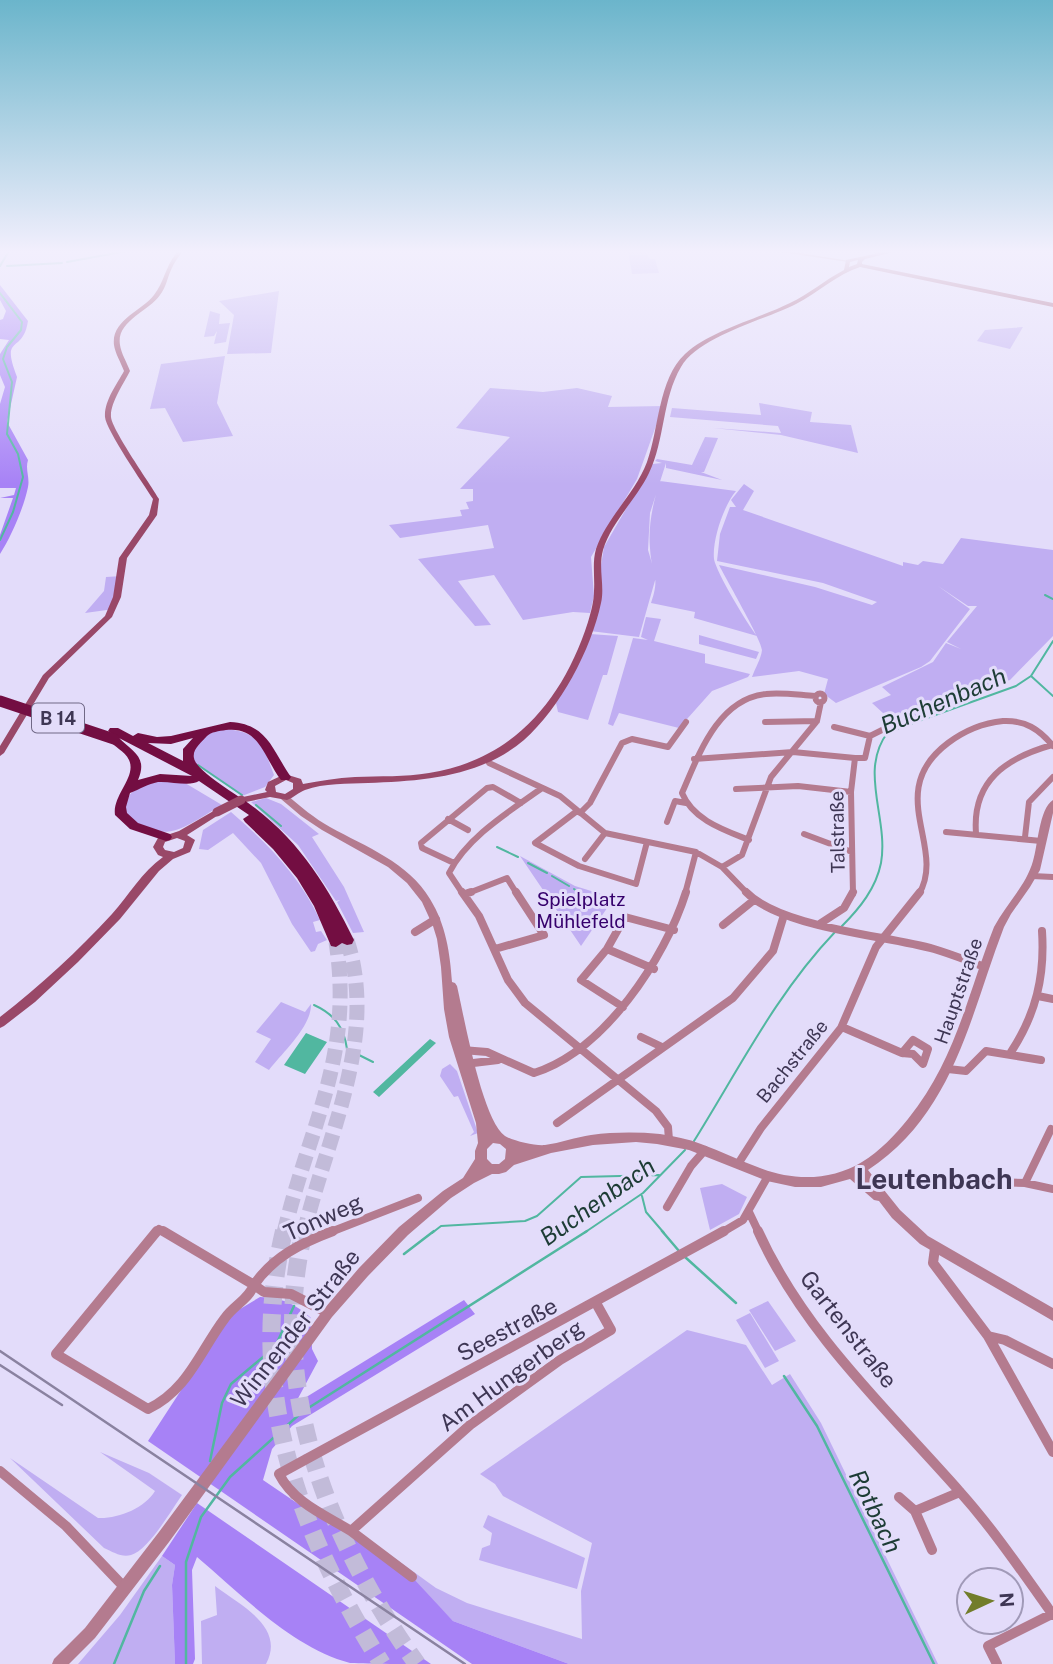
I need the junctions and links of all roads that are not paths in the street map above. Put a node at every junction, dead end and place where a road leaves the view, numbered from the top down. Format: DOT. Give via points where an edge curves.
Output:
graph roads {
  1 [pos="120,329"];
  2 [pos="739,329"];
  3 [pos="0,695"];
  4 [pos="0,701"];
  5 [pos="817,721"];
  6 [pos="686,722"];
  7 [pos="765,722"];
  8 [pos="834,727"];
  9 [pos="888,727"];
  10 [pos="209,731"];
  11 [pos="118,734"];
  12 [pos="870,736"];
  13 [pos="1053,745"];
  14 [pos="793,752"];
  15 [pos="0,753"];
  16 [pos="855,758"];
  17 [pos="486,759"];
  18 [pos="694,759"];
  19 [pos="274,764"];
  20 [pos="194,776"];
  21 [pos="1053,777"];
  22 [pos="285,787"];
  23 [pos="766,787"];
  24 [pos="542,788"];
  25 [pos="736,789"];
  26 [pos="125,792"];
  27 [pos="851,792"];
  28 [pos="521,803"];
  29 [pos="687,803"];
  30 [pos="1053,803"];
  31 [pos="578,812"];
  32 [pos="447,820"];
  33 [pos="667,822"];
  34 [pos="468,830"];
  35 [pos="946,832"];
  36 [pos="605,833"];
  37 [pos="976,833"];
  38 [pos="804,834"];
  39 [pos="185,836"];
  40 [pos="1025,838"];
  41 [pos="749,840"];
  42 [pos="1041,841"];
  43 [pos="647,842"];
  44 [pos="164,847"];
  45 [pos="696,852"];
  46 [pos="852,852"];
  47 [pos="584,859"];
  48 [pos="454,863"];
  49 [pos="722,867"];
  50 [pos="1032,876"];
  51 [pos="1053,877"];
  52 [pos="466,894"];
  53 [pos="754,900"];
  54 [pos="784,915"];
  55 [pos="436,919"];
  56 [pos="821,923"];
  57 [pos="723,925"];
  58 [pos="674,930"];
  59 [pos="1042,931"];
  60 [pos="415,932"];
  61 [pos="881,936"];
  62 [pos="342,941"];
  63 [pos="495,949"];
  64 [pos="607,949"];
  65 [pos="985,967"];
  66 [pos="654,969"];
  67 [pos="1038,996"];
  68 [pos="1053,999"];
  69 [pos="623,1007"];
  70 [pos="0,1023"];
  71 [pos="842,1027"];
  72 [pos="641,1037"];
  73 [pos="579,1047"];
  74 [pos="662,1047"];
  75 [pos="463,1050"];
  76 [pos="1011,1052"];
  77 [pos="902,1053"];
  78 [pos="502,1059"];
  79 [pos="1041,1060"];
  80 [pos="466,1064"];
  81 [pos="948,1069"];
  82 [pos="617,1079"];
  83 [pos="557,1123"];
  84 [pos="1051,1129"];
  85 [pos="674,1141"];
  86 [pos="505,1142"];
  87 [pos="484,1143"];
  88 [pos="543,1149"];
  89 [pos="703,1149"];
  90 [pos="481,1160"];
  91 [pos="511,1161"];
  92 [pos="738,1164"];
  93 [pos="494,1168"];
  94 [pos="857,1172"];
  95 [pos="768,1176"];
  96 [pos="957,1181"];
  97 [pos="1025,1184"];
  98 [pos="466,1185"];
  99 [pos="1053,1189"];
  100 [pos="418,1198"];
  101 [pos="667,1208"];
  102 [pos="749,1212"];
  103 [pos="936,1248"];
  104 [pos="254,1285"];
  105 [pos="596,1303"];
  106 [pos="328,1313"];
  107 [pos="1053,1315"];
  108 [pos="988,1336"];
  109 [pos="1053,1364"];
  110 [pos="1052,1449"];
  111 [pos="0,1471"];
  112 [pos="960,1492"];
  113 [pos="899,1497"];
  114 [pos="915,1511"];
  115 [pos="351,1531"];
  116 [pos="932,1550"];
  117 [pos="412,1577"];
  118 [pos="125,1588"];
  119 [pos="1053,1614"];
  120 [pos="60,1664"];
  121 [pos="997,1664"];
  1 -- 15 [label="main road" via="117,335 127,371 108,418 156,499 156,507 123,558 112,609 46,677"];
  2 -- 17 [label="main road" via="684,359 667,399 651,461 598,553 597,606 571,669 536,723 513,744"];
  3 -- 11 [label="highway, B 14" via="57,710"];
  4 -- 11 [label="highway, B 14, bridge"];
  5 -- 7 [label="street"];
  5 -- 14 [label="street"];
  5 -- 18 [label="street" via="825,696 765,694 742,699"];
  6 -- 31 [label="street" via="668,747 632,739 622,743 590,803"];
  8 -- 12 [label="street"];
  9 -- 12 [label="street, Talstraße"];
  10 -- 11 [label="highway" via="165,740"];
  10 -- 19 [label="highway" via="233,726 255,732"];
  10 -- 20 [label="highway" via="189,749"];
  11 -- 20 [label="highway, B 14"];
  11 -- 26 [label="highway" via="135,763"];
  12 -- 16 [label="street, Talstraße" via="865,758"];
  13 -- 37 [label="street" via="1027,752 996,771 980,796"];
  13 -- 61 [label="street, Bachstraße" via="1039,730 1008,720 967,731 936,753 915,794 927,877 921,891"];
  14 -- 16 [label="street"];
  14 -- 18 [label="street"];
  14 -- 23 [label="street"];
  16 -- 27 [label="street, Talstraße"];
  17 -- 22 [label="main road" via="456,771 410,780"];
  17 -- 24 [label="street"];
  18 -- 29 [label="street" via="681,793"];
  19 -- 22 [label="highway"];
  20 -- 26 [label="highway" via="161,777"];
  20 -- 62 [label="highway, B 14" via="253,812 298,854 331,902"];
  21 -- 40 [label="street" via="1029,802"];
  22 -- 39 [label="main road, bridge" via="241,800"];
  22 -- 55 [label="street" via="303,816 397,867 417,887"];
  23 -- 25 [label="street"];
  23 -- 27 [label="street" via="815,786"];
  23 -- 41 [label="street"];
  24 -- 28 [label="street"];
  24 -- 31 [label="street"];
  26 -- 44 [label="highway" via="119,812 123,818"];
  27 -- 46 [label="street, Talstraße"];
  28 -- 32 [label="street" via="490,786"];
  28 -- 48 [label="street"];
  29 -- 33 [label="street" via="675,801"];
  29 -- 41 [label="street"];
  30 -- 42 [label="street, Hauptstraße"];
  31 -- 36 [label="street"];
  31 -- 43 [label="street" via="535,843 579,866 636,884"];
  32 -- 34 [label="street"];
  32 -- 48 [label="street" via="421,843 422,848"];
  35 -- 37 [label="street"];
  36 -- 43 [label="street"];
  36 -- 47 [label="street"];
  37 -- 40 [label="street"];
  38 -- 46 [label="street"];
  39 -- 44 [label="main road"];
  39 -- 44 [label="main road" via="187,850"];
  40 -- 42 [label="street"];
  41 -- 49 [label="street" via="738,861"];
  42 -- 50 [label="street, Hauptstraße"];
  43 -- 45 [label="street"];
  44 -- 70 [label="main road" via="149,876 117,915 58,976"];
  45 -- 49 [label="street"];
  45 -- 58 [label="street"];
  46 -- 56 [label="street, Talstraße" via="853,895 844,908"];
  48 -- 52 [label="street" via="449,873"];
  49 -- 53 [label="street"];
  50 -- 51 [label="street"];
  50 -- 65 [label="street, Hauptstraße" via="1006,910"];
  52 -- 63 [label="street"];
  52 -- 63 [label="street" via="507,878 544,935"];
  53 -- 54 [label="street"];
  53 -- 57 [label="street"];
  54 -- 56 [label="street"];
  54 -- 74 [label="street" via="773,951 755,974 724,1006"];
  55 -- 60 [label="street"];
  55 -- 75 [label="street"];
  56 -- 61 [label="street"];
  58 -- 64 [label="street" via="625,917"];
  58 -- 66 [label="street"];
  59 -- 67 [label="street" via="1045,964"];
  61 -- 65 [label="street"];
  61 -- 71 [label="street, Bachstraße"];
  63 -- 73 [label="street" via="522,1000"];
  64 -- 66 [label="street"];
  64 -- 69 [label="street" via="581,980"];
  65 -- 81 [label="street, Hauptstraße" via="963,1039"];
  66 -- 69 [label="street"];
  67 -- 68 [label="street"];
  67 -- 76 [label="street" via="1023,1036"];
  69 -- 73 [label="street"];
  71 -- 77 [label="street"];
  71 -- 92 [label="street, Bachstraße" via="770,1113"];
  72 -- 74 [label="street"];
  73 -- 78 [label="street" via="550,1068 534,1073"];
  73 -- 82 [label="street"];
  74 -- 82 [label="street"];
  75 -- 78 [label="street"];
  75 -- 80 [label="street"];
  76 -- 79 [label="street"];
  76 -- 81 [label="street" via="986,1051 966,1071"];
  78 -- 80 [label="street"];
  80 -- 86 [label="street" via="488,1117"];
  80 -- 87 [label="street" via="485,1130"];
  81 -- 94 [label="street, Hauptstraße" via="910,1124"];
  82 -- 83 [label="street"];
  82 -- 85 [label="street" via="665,1121"];
  84 -- 97 [label="street"];
  85 -- 88 [label="street" via="612,1140"];
  85 -- 89 [label="street"];
  86 -- 87 [label="street"];
  86 -- 88 [label="street"];
  86 -- 91 [label="street" via="513,1155"];
  87 -- 90 [label="street"];
  88 -- 91 [label="street"];
  89 -- 92 [label="street"];
  89 -- 101 [label="street"];
  90 -- 93 [label="street"];
  90 -- 98 [label="street"];
  91 -- 93 [label="street"];
  92 -- 95 [label="street"];
  93 -- 98 [label="street, Winnender Straße"];
  94 -- 95 [label="street" via="814,1184"];
  94 -- 103 [label="street" via="914,1233"];
  95 -- 102 [label="street"];
  96 -- 97 [label="street"];
  97 -- 99 [label="street"];
  98 -- 106 [label="street, Winnender Straße" via="379,1255"];
  100 -- 104 [label="street, Tonweg" via="298,1248 259,1273"];
  102 -- 105 [label="street, Seestraße" via="683,1256"];
  102 -- 112 [label="street, Gartenstraße" via="778,1270 816,1326"];
  103 -- 107 [label="street"];
  103 -- 108 [label="street" via="933,1263"];
  104 -- 104 [label="street, Tonweg" via="159,1229 57,1354 149,1409 162,1405 183,1384 228,1313 250,1299"];
  104 -- 106 [label="street" via="264,1292 291,1294"];
  105 -- 115 [label="street, Am Hungerberg" via="611,1330 560,1360 470,1425"];
  105 -- 115 [label="street, Seestraße" via="279,1474 289,1491"];
  106 -- 118 [label="street, Winnender Straße"];
  108 -- 109 [label="street"];
  108 -- 110 [label="street"];
  111 -- 118 [label="street" via="66,1526"];
  112 -- 114 [label="street"];
  112 -- 119 [label="street, Gartenstraße"];
  113 -- 114 [label="street"];
  114 -- 116 [label="street"];
  115 -- 117 [label="street"];
  118 -- 120 [label="street, Winnender Straße"];
  119 -- 121 [label="street, Gartenstraße" via="988,1646"];
}
